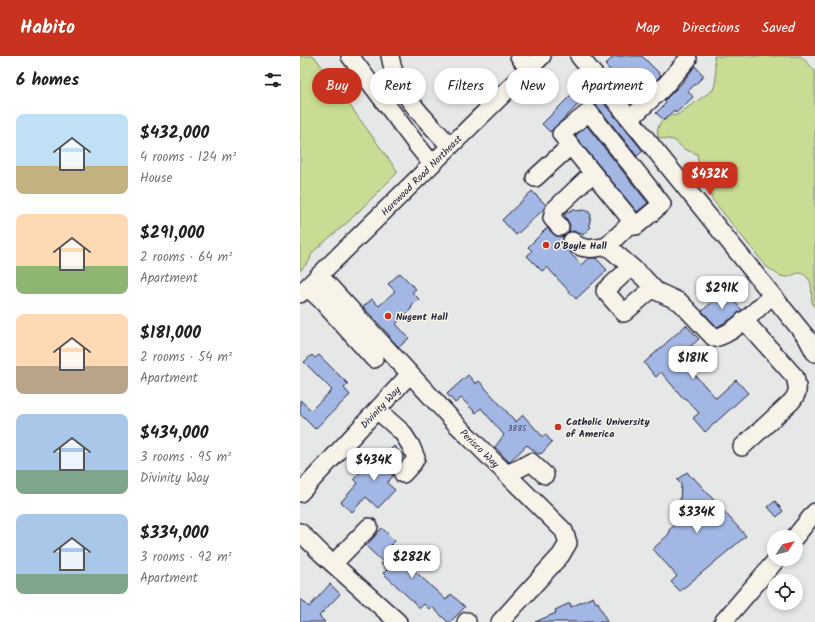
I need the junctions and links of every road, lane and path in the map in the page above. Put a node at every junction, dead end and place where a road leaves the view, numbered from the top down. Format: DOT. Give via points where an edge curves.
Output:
graph roads {
  1 [pos="350,56"];
  2 [pos="390,56"];
  3 [pos="542,56"];
  4 [pos="578,56"];
  5 [pos="688,59"];
  6 [pos="524,63"];
  7 [pos="630,119"];
  8 [pos="450,146"];
  9 [pos="570,146"];
  10 [pos="657,153"];
  11 [pos="432,164"];
  12 [pos="636,170"];
  13 [pos="593,173"];
  14 [pos="535,178"];
  15 [pos="632,222"];
  16 [pos="560,227"];
  17 [pos="572,241"];
  18 [pos="607,246"];
  19 [pos="631,267"];
  20 [pos="319,275"];
  21 [pos="653,288"];
  22 [pos="303,290"];
  23 [pos="772,296"];
  24 [pos="744,320"];
  25 [pos="815,353"];
  26 [pos="374,359"];
  27 [pos="410,374"];
  28 [pos="377,410"];
  29 [pos="742,447"];
  30 [pos="403,474"];
  31 [pos="506,474"];
  32 [pos="545,475"];
  33 [pos="300,493"];
  34 [pos="815,512"];
  35 [pos="368,527"];
  36 [pos="801,530"];
  37 [pos="300,532"];
  38 [pos="333,564"];
  39 [pos="771,566"];
  40 [pos="398,622"];
  41 [pos="500,622"];
  42 [pos="724,622"];
  1 -- 11 [label="street"];
  2 -- 8 [label="street" via="402,91"];
  3 -- 6 [label="street, Harewood Road Northeast"];
  4 -- 7 [label="street"];
  5 -- 7 [label="street" via="663,88"];
  6 -- 8 [label="street, Harewood Road Northeast"];
  7 -- 10 [label="street"];
  8 -- 11 [label="street, Harewood Road Northeast"];
  9 -- 12 [label="street" via="561,134 589,112"];
  9 -- 13 [label="street"];
  9 -- 14 [label="street"];
  10 -- 12 [label="street"];
  10 -- 23 [label="street"];
  11 -- 20 [label="street, Harewood Road Northeast"];
  12 -- 15 [label="street" via="662,204 636,226"];
  13 -- 15 [label="street"];
  13 -- 16 [label="street" via="554,210 552,218"];
  15 -- 18 [label="street"];
  17 -- 18 [label="street" via="577,246 591,250"];
  18 -- 19 [label="street"];
  19 -- 21 [label="street"];
  19 -- 21 [label="street" via="605,291 624,312"];
  20 -- 22 [label="street, Harewood Road Northeast"];
  20 -- 27 [label="street, Perisco Way"];
  21 -- 24 [label="street" via="680,302 714,338 730,332"];
  22 -- 26 [label="street" via="321,300"];
  23 -- 24 [label="street"];
  23 -- 25 [label="street" via="807,338"];
  24 -- 29 [label="street" via="795,377 798,389 796,397"];
  27 -- 28 [label="street, Divinity Way"];
  27 -- 31 [label="street, Perisco Way"];
  28 -- 30 [label="street" via="402,432 416,458"];
  28 -- 33 [label="street, Divinity Way"];
  31 -- 32 [label="street" via="531,462"];
  31 -- 41 [label="street, Perisco Way" via="564,530 568,543 561,555"];
  34 -- 36 [label="street"];
  35 -- 38 [label="street"];
  37 -- 38 [label="street"];
  38 -- 40 [label="street"];
  39 -- 42 [label="street"];
}
